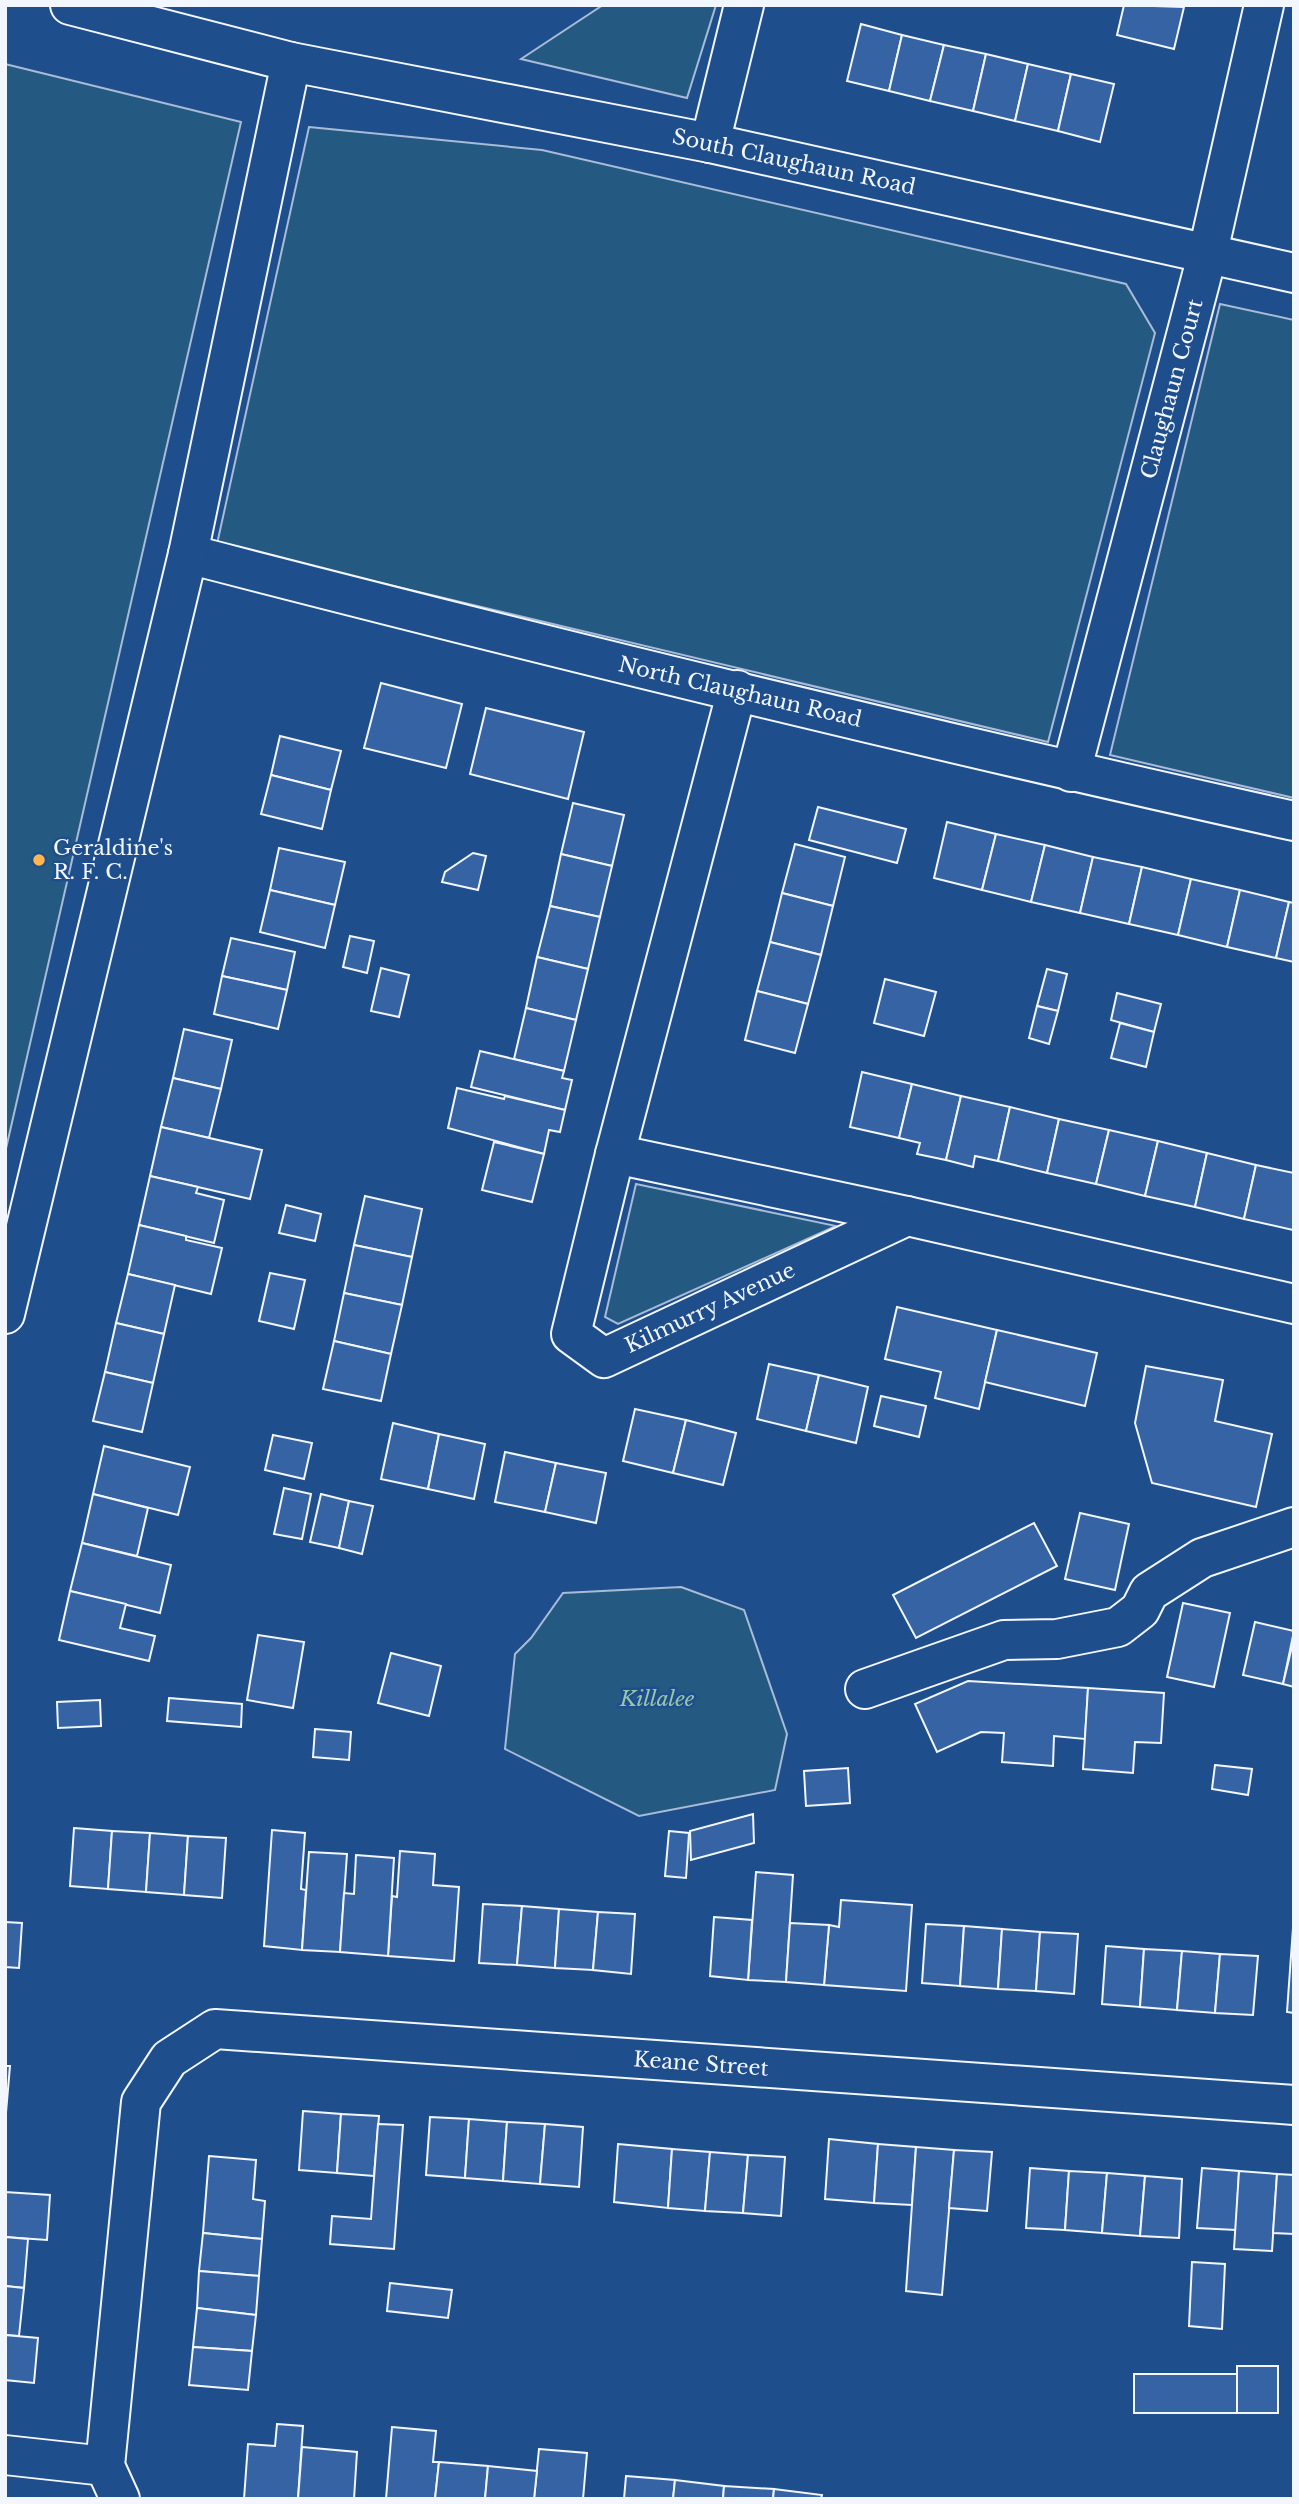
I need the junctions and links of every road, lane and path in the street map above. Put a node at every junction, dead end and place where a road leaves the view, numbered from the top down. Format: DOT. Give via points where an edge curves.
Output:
graph roads {
  1 [pos="70,5"];
  2 [pos="744,5"];
  3 [pos="1264,5"];
  4 [pos="291,62"];
  5 [pos="710,143"];
  6 [pos="1208,252"];
  7 [pos="1294,273"];
  8 [pos="188,554"];
  9 [pos="737,690"];
  10 [pos="1070,772"];
  11 [pos="1294,821"];
  12 [pos="615,1154"];
  13 [pos="907,1216"];
  14 [pos="1294,1304"];
  15 [pos="5,1314"];
  16 [pos="1294,1527"];
  17 [pos="865,1689"];
  18 [pos="1294,2105"];
  19 [pos="5,2455"];
  20 [pos="113,2482"];
  1 -- 4 [label="street, South Claughaun Road"];
  2 -- 5 [label="street"];
  3 -- 6 [label="street, Claughaun Court"];
  4 -- 5 [label="street, South Claughaun Road"];
  4 -- 8 [label="street"];
  5 -- 6 [label="street, South Claughaun Road"];
  6 -- 7 [label="street, South Claughaun Road"];
  6 -- 10 [label="street, Claughaun Court"];
  8 -- 9 [label="street, North Claughaun Road" via="491,633"];
  8 -- 15 [label="street"];
  9 -- 10 [label="street, North Claughaun Road"];
  9 -- 12 [label="street, Kilmurry Avenue"];
  10 -- 11 [label="street, North Claughaun Road"];
  12 -- 13 [label="street"];
  12 -- 13 [label="street, Kilmurry Avenue" via="571,1334 604,1358"];
  13 -- 14 [label="street"];
  16 -- 17 [label="street" via="1202,1558 1149,1592 1140,1610 1118,1627 1057,1639 1004,1640"];
  18 -- 20 [label="street, Keane Street" via="215,2029 170,2059 141,2102"];
  19 -- 20 [label="street"];
}
